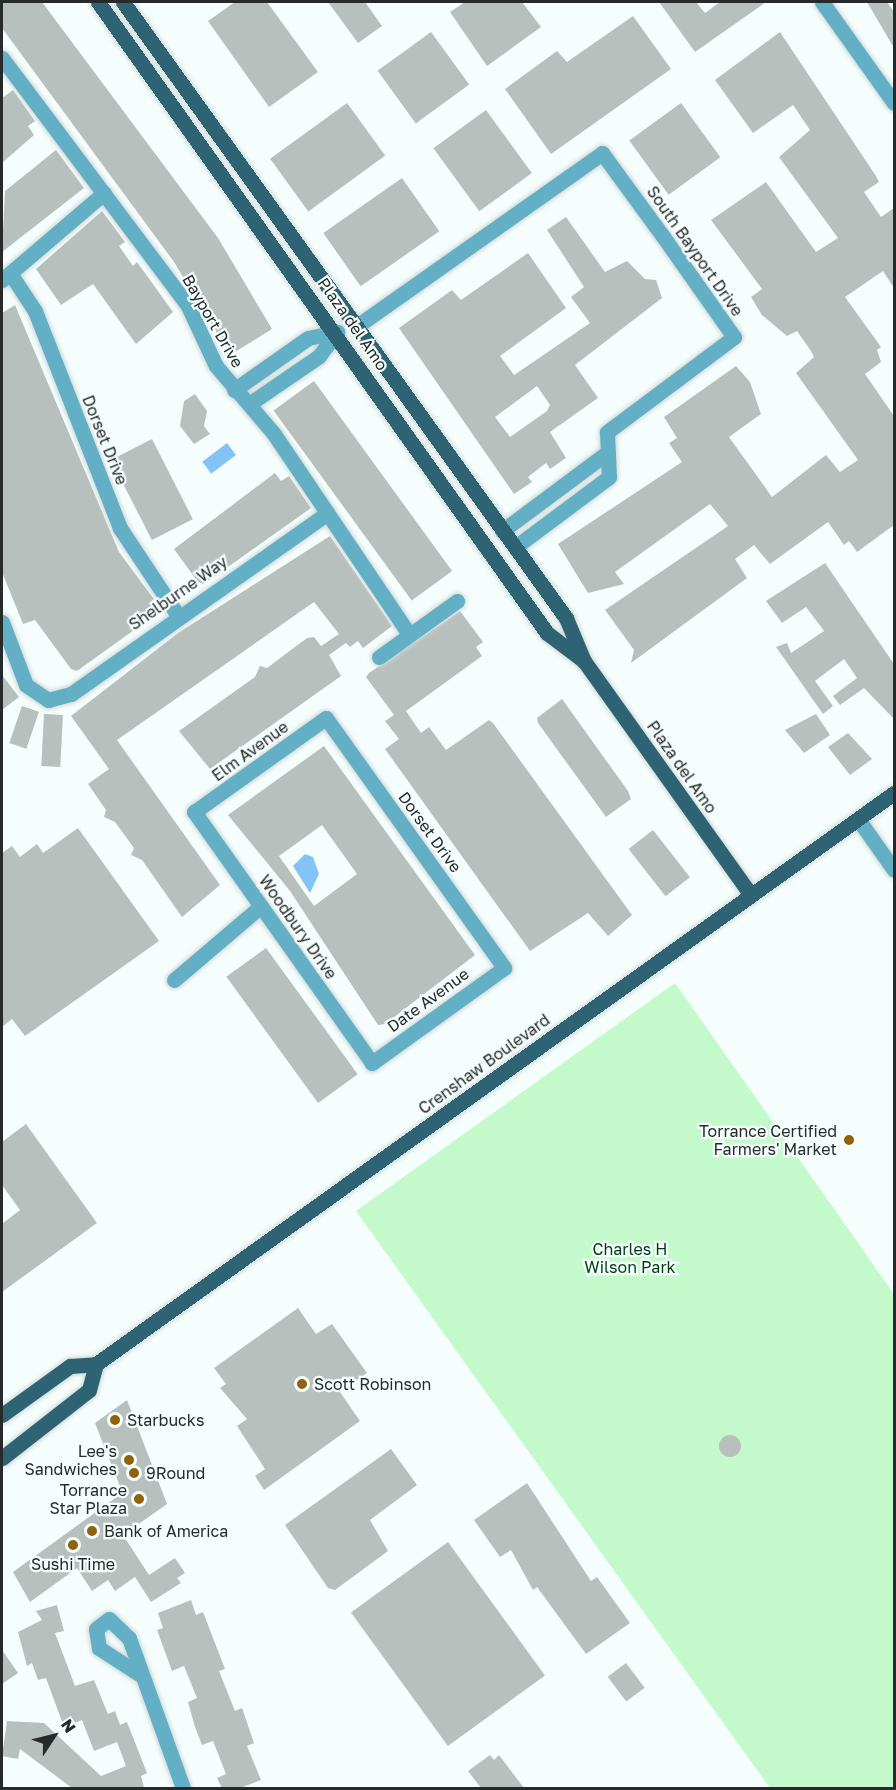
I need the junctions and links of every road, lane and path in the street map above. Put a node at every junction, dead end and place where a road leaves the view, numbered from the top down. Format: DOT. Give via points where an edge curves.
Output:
graph roads {
  1 [pos="98,2"];
  2 [pos="123,2"];
  3 [pos="822,2"];
  4 [pos="149,37"];
  5 [pos="133,50"];
  6 [pos="4,68"];
  7 [pos="894,103"];
  8 [pos="104,192"];
  9 [pos="6,276"];
  10 [pos="363,322"];
  11 [pos="339,335"];
  12 [pos="272,364"];
  13 [pos="283,381"];
  14 [pos="234,390"];
  15 [pos="249,404"];
  16 [pos="608,452"];
  17 [pos="328,513"];
  18 [pos="502,531"];
  19 [pos="515,547"];
  20 [pos="496,561"];
  21 [pos="457,601"];
  22 [pos="177,614"];
  23 [pos="2,622"];
  24 [pos="410,634"];
  25 [pos="379,657"];
  26 [pos="584,661"];
  27 [pos="326,718"];
  28 [pos="894,793"];
  29 [pos="194,812"];
  30 [pos="858,819"];
  31 [pos="894,870"];
  32 [pos="750,894"];
  33 [pos="261,906"];
  34 [pos="504,968"];
  35 [pos="174,980"];
  36 [pos="372,1063"];
  37 [pos="96,1364"];
  38 [pos="2,1415"];
  39 [pos="2,1458"];
  40 [pos="139,1674"];
  41 [pos="183,1788"];
  1 -- 5 [label="main road, Plaza del Amo"];
  2 -- 4 [label="main road, Plaza del Amo"];
  3 -- 7 [label="street"];
  4 -- 5 [label="main road"];
  4 -- 10 [label="main road, Plaza del Amo"];
  5 -- 11 [label="main road, Plaza del Amo"];
  6 -- 8 [label="street, Bayport Drive"];
  8 -- 9 [label="street"];
  8 -- 14 [label="street, Bayport Drive" via="188,306"];
  9 -- 22 [label="street, Dorset Drive" via="35,311 120,528"];
  10 -- 11 [label="main road"];
  10 -- 16 [label="street, South Bayport Drive" via="602,153 734,337 607,432"];
  10 -- 18 [label="main road, Plaza del Amo"];
  11 -- 12 [label="street" via="308,338"];
  11 -- 13 [label="street" via="319,356"];
  11 -- 20 [label="main road, Plaza del Amo"];
  12 -- 13 [label="street"];
  12 -- 14 [label="street"];
  13 -- 15 [label="street"];
  14 -- 15 [label="street, Bayport Drive"];
  15 -- 17 [label="street, Bayport Drive"];
  16 -- 18 [label="street"];
  16 -- 19 [label="street, South Bayport Drive" via="609,477"];
  17 -- 22 [label="street, Shelburne Way"];
  17 -- 24 [label="street, Bayport Drive"];
  18 -- 19 [label="main road, Plaza del Amo"];
  19 -- 20 [label="main road"];
  19 -- 26 [label="main road, Plaza del Amo" via="566,618"];
  20 -- 26 [label="main road, Plaza del Amo" via="547,633"];
  21 -- 24 [label="street"];
  22 -- 23 [label="street, Shelburne Way" via="71,694 48,700 26,685"];
  24 -- 25 [label="street"];
  26 -- 32 [label="main road, Plaza del Amo"];
  27 -- 29 [label="street, Elm Avenue"];
  27 -- 34 [label="street, Dorset Drive"];
  28 -- 30 [label="main road, Crenshaw Boulevard"];
  29 -- 33 [label="street, Woodbury Drive"];
  30 -- 31 [label="street"];
  30 -- 32 [label="main road, Crenshaw Boulevard"];
  32 -- 37 [label="main road, Crenshaw Boulevard"];
  33 -- 35 [label="street"];
  33 -- 36 [label="street, Woodbury Drive"];
  34 -- 36 [label="street, Date Avenue"];
  37 -- 38 [label="main road, Crenshaw Boulevard" via="70,1366"];
  37 -- 39 [label="main road" via="89,1390"];
  40 -- 41 [label="street"];
}
